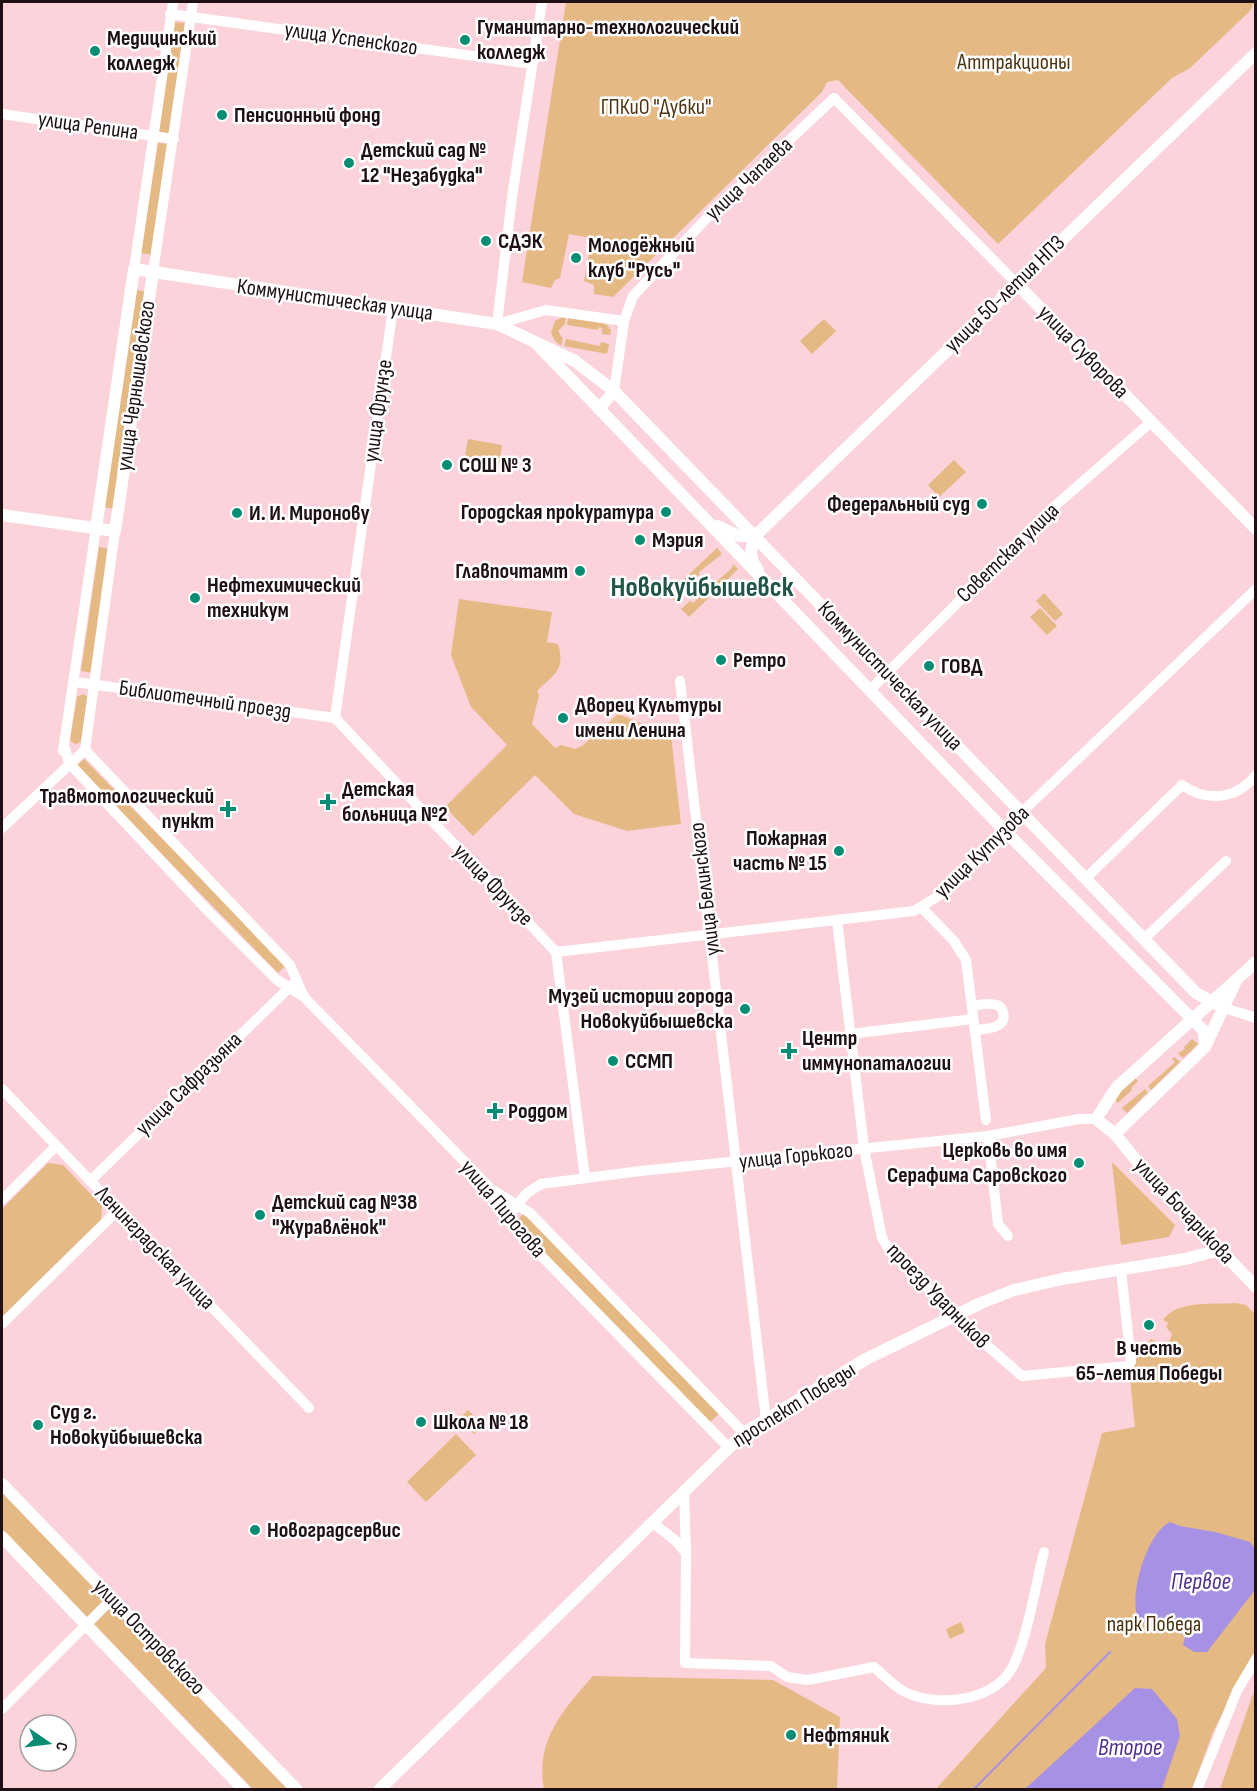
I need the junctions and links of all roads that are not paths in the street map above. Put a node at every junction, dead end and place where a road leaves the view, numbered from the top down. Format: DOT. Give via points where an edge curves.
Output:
graph roads {
  1 [pos="172,2"];
  2 [pos="193,2"];
  3 [pos="542,2"];
  4 [pos="170,14"];
  5 [pos="191,17"];
  6 [pos="1256,53"];
  7 [pos="532,64"];
  8 [pos="834,98"];
  9 [pos="2,114"];
  10 [pos="153,136"];
  11 [pos="174,139"];
  12 [pos="134,269"];
  13 [pos="153,272"];
  14 [pos="1016,283"];
  15 [pos="393,308"];
  16 [pos="624,321"];
  17 [pos="497,324"];
  18 [pos="533,340"];
  19 [pos="614,391"];
  20 [pos="599,409"];
  21 [pos="1152,421"];
  22 [pos="698,513"];
  23 [pos="2,515"];
  24 [pos="96,528"];
  25 [pos="1256,529"];
  26 [pos="115,531"];
  27 [pos="755,536"];
  28 [pos="1256,589"];
  29 [pos="773,590"];
  30 [pos="888,672"];
  31 [pos="680,681"];
  32 [pos="75,682"];
  33 [pos="94,684"];
  34 [pos="870,690"];
  35 [pos="335,718"];
  36 [pos="64,745"];
  37 [pos="85,750"];
  38 [pos="69,764"];
  39 [pos="60,772"];
  40 [pos="1254,782"];
  41 [pos="1021,813"];
  42 [pos="2,828"];
  43 [pos="1004,830"];
  44 [pos="1226,861"];
  45 [pos="1085,879"];
  46 [pos="922,908"];
  47 [pos="837,920"];
  48 [pos="711,936"];
  49 [pos="1145,938"];
  50 [pos="556,952"];
  51 [pos="1256,962"];
  52 [pos="298,979"];
  53 [pos="1236,980"];
  54 [pos="289,988"];
  55 [pos="304,997"];
  56 [pos="1209,1002"];
  57 [pos="972,1006"];
  58 [pos="1222,1014"];
  59 [pos="1191,1018"];
  60 [pos="1256,1018"];
  61 [pos="974,1024"];
  62 [pos="850,1034"];
  63 [pos="1205,1047"];
  64 [pos="2,1089"];
  65 [pos="1096,1119"];
  66 [pos="986,1120"];
  67 [pos="1115,1134"];
  68 [pos="988,1136"];
  69 [pos="56,1146"];
  70 [pos="864,1148"];
  71 [pos="738,1162"];
  72 [pos="585,1178"];
  73 [pos="90,1180"];
  74 [pos="489,1187"];
  75 [pos="2,1200"];
  76 [pos="517,1204"];
  77 [pos="118,1210"];
  78 [pos="508,1216"];
  79 [pos="1008,1236"];
  80 [pos="1220,1250"];
  81 [pos="1121,1270"];
  82 [pos="1256,1287"];
  83 [pos="954,1316"];
  84 [pos="2,1324"];
  85 [pos="309,1408"];
  86 [pos="766,1420"];
  87 [pos="744,1432"];
  88 [pos="728,1446"];
  89 [pos="2,1484"];
  90 [pos="684,1490"];
  91 [pos="652,1522"];
  92 [pos="2,1537"];
  93 [pos="1044,1552"];
  94 [pos="686,1553"];
  95 [pos="112,1599"];
  96 [pos="86,1626"];
  97 [pos="1256,1659"];
  98 [pos="2,1709"];
  99 [pos="244,1790"];
  100 [pos="297,1790"];
  101 [pos="379,1790"];
  102 [pos="1197,1790"];
  1 -- 4 [label="street, улица Чернышевского"];
  2 -- 5 [label="street, улица Чернышевского"];
  3 -- 7 [label="street"];
  4 -- 5 [label="street, улица Успенского"];
  4 -- 10 [label="street, улица Чернышевского"];
  5 -- 7 [label="street, улица Успенского"];
  5 -- 11 [label="street, улица Чернышевского"];
  6 -- 14 [label="main road, улица 50-летия НПЗ"];
  7 -- 17 [label="street"];
  8 -- 14 [label="street, улица Суворова"];
  8 -- 16 [label="street, улица Чапаева" via="646,280 633,296"];
  9 -- 10 [label="street, улица Репина"];
  10 -- 11 [label="street, улица Репина"];
  10 -- 12 [label="street, улица Чернышевского"];
  11 -- 13 [label="street, улица Чернышевского"];
  12 -- 13 [label="main road, Коммунистическая улица"];
  12 -- 24 [label="main road, улица Чернышевского"];
  13 -- 15 [label="main road, Коммунистическая улица"];
  13 -- 26 [label="main road, улица Чернышевского"];
  14 -- 21 [label="main road, улица Суворова"];
  14 -- 27 [label="main road, улица 50-летия НПЗ"];
  15 -- 17 [label="main road, Коммунистическая улица"];
  15 -- 35 [label="street, улица Фрунзе"];
  16 -- 17 [label="street" via="546,310"];
  16 -- 19 [label="street, улица Чапаева"];
  17 -- 18 [label="main road, Коммунистическая улица"];
  18 -- 19 [label="main road, Коммунистическая улица" via="575,361"];
  18 -- 20 [label="main road, Коммунистическая улица"];
  19 -- 20 [label="main road"];
  19 -- 27 [label="main road, Коммунистическая улица"];
  20 -- 22 [label="main road, Коммунистическая улица"];
  21 -- 25 [label="main road, улица Суворова"];
  21 -- 30 [label="street, Советская улица" via="1056,505"];
  22 -- 27 [label="main road" via="724,531"];
  22 -- 29 [label="main road, Коммунистическая улица"];
  23 -- 24 [label="main road"];
  24 -- 26 [label="main road"];
  24 -- 32 [label="street, улица Чернышевского"];
  26 -- 33 [label="street, улица Чернышевского"];
  27 -- 29 [label="main road" via="750,550 752,561"];
  27 -- 30 [label="main road, Коммунистическая улица"];
  28 -- 41 [label="street, улица Кутузова"];
  29 -- 34 [label="main road, Коммунистическая улица"];
  30 -- 34 [label="street, Советская улица"];
  30 -- 41 [label="main road, Коммунистическая улица"];
  31 -- 48 [label="street, улица Белинского"];
  32 -- 33 [label="street, Библиотечный проезд"];
  32 -- 36 [label="street, улица Чернышевского"];
  33 -- 35 [label="street, Библиотечный проезд"];
  33 -- 37 [label="street, улица Чернышевского"];
  34 -- 43 [label="main road, Коммунистическая улица"];
  35 -- 50 [label="street, улица Фрунзе"];
  36 -- 38 [label="street, улица Чернышевского"];
  36 -- 39 [label="street"];
  37 -- 38 [label="street"];
  37 -- 52 [label="street, улица Пирогова" via="290,965"];
  38 -- 39 [label="street"];
  38 -- 54 [label="street, улица Пирогова" via="208,911"];
  39 -- 42 [label="street"];
  40 -- 45 [label="street" via="1226,796 1205,796 1182,785"];
  41 -- 43 [label="main road, улица Кутузова"];
  41 -- 45 [label="main road, Коммунистическая улица"];
  43 -- 46 [label="street, улица Кутузова"];
  43 -- 59 [label="main road, Коммунистическая улица"];
  44 -- 49 [label="street"];
  45 -- 49 [label="main road, Коммунистическая улица"];
  46 -- 47 [label="street, улица Кутузова"];
  46 -- 57 [label="street" via="954,940 966,960"];
  47 -- 48 [label="street, улица Кутузова"];
  47 -- 62 [label="street, проезд Ударников"];
  48 -- 50 [label="street, улица Кутузова"];
  48 -- 71 [label="street, улица Белинского"];
  49 -- 56 [label="main road, Коммунистическая улица"];
  50 -- 72 [label="street"];
  51 -- 53 [label="main road"];
  52 -- 54 [label="street, улица Сафразьяна"];
  52 -- 55 [label="street, улица Пирогова"];
  53 -- 56 [label="main road"];
  53 -- 58 [label="main road"];
  54 -- 55 [label="street, улица Пирогова"];
  54 -- 73 [label="street, улица Сафразьяна"];
  55 -- 74 [label="street, улица Пирогова"];
  56 -- 58 [label="main road, Коммунистическая улица"];
  56 -- 59 [label="main road"];
  57 -- 61 [label="street"];
  57 -- 61 [label="street" via="997,1005 1004,1015 995,1028"];
  58 -- 59 [label="main road"];
  58 -- 60 [label="street"];
  58 -- 63 [label="main road"];
  59 -- 63 [label="main road, Коммунистическая улица" via="1206,1034"];
  59 -- 65 [label="main road" via="1118,1087"];
  61 -- 62 [label="street"];
  61 -- 66 [label="street"];
  62 -- 70 [label="street, проезд Ударников"];
  63 -- 67 [label="main road"];
  64 -- 69 [label="street, Ленинградская улица"];
  65 -- 67 [label="main road, улица Бочарикова"];
  65 -- 68 [label="street, улица Горького"];
  67 -- 80 [label="main road, улица Бочарикова"];
  68 -- 70 [label="street, улица Горького"];
  68 -- 79 [label="street" via="998,1224"];
  69 -- 73 [label="street, Ленинградская улица"];
  69 -- 75 [label="street"];
  70 -- 71 [label="street, улица Горького"];
  70 -- 83 [label="street, проезд Ударников" via="882,1238"];
  71 -- 72 [label="street, улица Горького"];
  71 -- 86 [label="street, улица Белинского"];
  72 -- 76 [label="street, улица Горького" via="541,1184"];
  73 -- 77 [label="street, Ленинградская улица"];
  74 -- 76 [label="street, улица Пирогова"];
  74 -- 78 [label="street, улица Пирогова"];
  76 -- 78 [label="street, улица Горького"];
  76 -- 87 [label="street, улица Пирогова"];
  77 -- 84 [label="street"];
  77 -- 85 [label="street, Ленинградская улица"];
  78 -- 88 [label="street, улица Пирогова" via="514,1228"];
  80 -- 81 [label="main road, проспект Победы"];
  80 -- 82 [label="main road, улица Бочарикова"];
  81 -- 83 [label="main road, проспект Победы" via="1014,1290"];
  81 -- 83 [label="street, проезд Ударников" via="1131,1362 1128,1366 1022,1376"];
  83 -- 86 [label="main road, проспект Победы" via="866,1359"];
  86 -- 87 [label="main road, проспект Победы"];
  87 -- 88 [label="main road, проспект Победы"];
  88 -- 90 [label="main road, проспект Победы"];
  89 -- 95 [label="main road, улица Островского"];
  90 -- 91 [label="main road, проспект Победы"];
  90 -- 94 [label="street"];
  91 -- 94 [label="street"];
  91 -- 101 [label="main road, проспект Победы"];
  92 -- 96 [label="main road, улица Островского"];
  93 -- 94 [label="street" via="1014,1664 992,1689 965,1700 936,1700 906,1693 874,1668 808,1680 787,1677 771,1666 685,1664"];
  95 -- 96 [label="street"];
  95 -- 100 [label="main road, улица Островского"];
  96 -- 98 [label="street"];
  96 -- 99 [label="main road, улица Островского"];
  97 -- 102 [label="street" via="1237,1690"];
}
